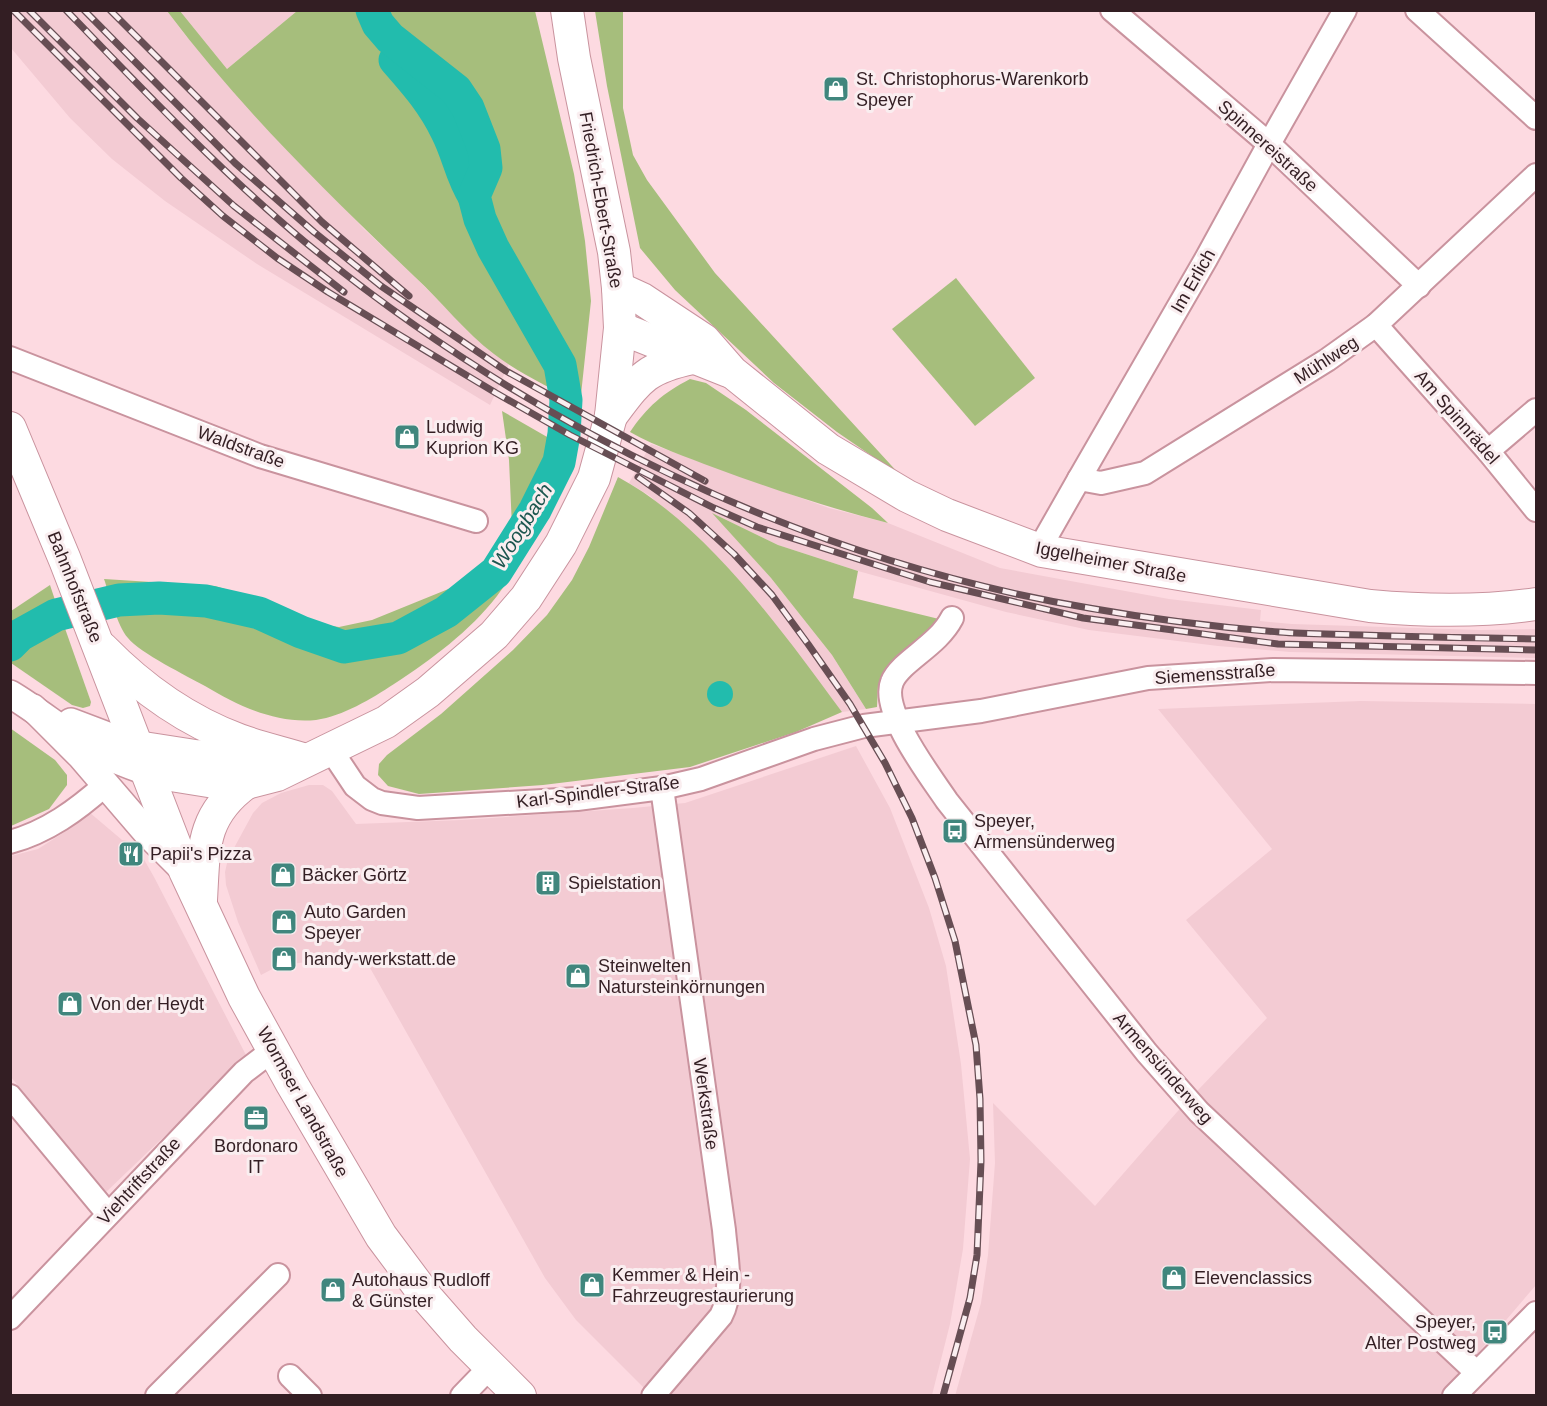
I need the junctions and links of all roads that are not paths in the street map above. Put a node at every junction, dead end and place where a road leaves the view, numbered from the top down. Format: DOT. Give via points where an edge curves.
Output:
graph roads {
  1 [pos="567,10"];
  2 [pos="1112,10"];
  3 [pos="1345,10"];
  4 [pos="1417,10"];
  5 [pos="1536,118"];
  6 [pos="1269,144"];
  7 [pos="1536,175"];
  8 [pos="1419,286"];
  9 [pos="618,288"];
  10 [pos="1376,326"];
  11 [pos="620,328"];
  12 [pos="10,358"];
  13 [pos="692,358"];
  14 [pos="732,372"];
  15 [pos="1536,410"];
  16 [pos="611,416"];
  17 [pos="10,428"];
  18 [pos="1488,452"];
  19 [pos="1079,479"];
  20 [pos="1536,510"];
  21 [pos="476,521"];
  22 [pos="1042,551"];
  23 [pos="1536,604"];
  24 [pos="952,618"];
  25 [pos="95,636"];
  26 [pos="1536,673"];
  27 [pos="22,701"];
  28 [pos="897,721"];
  29 [pos="318,755"];
  30 [pos="141,759"];
  31 [pos="246,783"];
  32 [pos="105,784"];
  33 [pos="662,788"];
  34 [pos="10,842"];
  35 [pos="185,871"];
  36 [pos="201,907"];
  37 [pos="273,1050"];
  38 [pos="13,1105"];
  39 [pos="108,1214"];
  40 [pos="278,1275"];
  41 [pos="1536,1313"];
  42 [pos="10,1318"];
  43 [pos="490,1367"];
  44 [pos="1476,1372"];
  45 [pos="290,1376"];
  46 [pos="157,1395"];
  47 [pos="310,1395"];
  48 [pos="462,1395"];
  49 [pos="520,1395"];
  50 [pos="652,1395"];
  51 [pos="1454,1395"];
  1 -- 9 [label="main road, Friedrich-Ebert-Straße"];
  2 -- 6 [label="street, Spinnereistraße"];
  3 -- 6 [label="street, Im Erlich"];
  4 -- 5 [label="street"];
  6 -- 8 [label="street, Spinnereistraße"];
  6 -- 19 [label="street, Im Erlich"];
  7 -- 8 [label="street, Mühlweg"];
  8 -- 10 [label="street, Mühlweg"];
  9 -- 11 [label="main road, Friedrich-Ebert-Straße"];
  9 -- 14 [label="main road, Iggelheimer Straße" via="642,299 704,340"];
  10 -- 18 [label="street, Am Spinnrädel"];
  10 -- 19 [label="street, Mühlweg" via="1145,473 1101,483"];
  11 -- 13 [label="main road, Iggelheimer Straße"];
  11 -- 16 [label="main road, Friedrich-Ebert-Straße"];
  12 -- 21 [label="street, Waldstraße" via="260,456"];
  13 -- 14 [label="main road, Iggelheimer Straße"];
  13 -- 16 [label="main road" via="650,371"];
  14 -- 22 [label="main road, Iggelheimer Straße" via="828,449 864,472 947,515"];
  15 -- 18 [label="street"];
  16 -- 29 [label="main road, Friedrich-Ebert-Straße" via="594,478 561,544 526,598 494,635 428,692 386,722"];
  17 -- 25 [label="main road, Bahnhofstraße"];
  18 -- 20 [label="street, Am Spinnrädel"];
  19 -- 22 [label="street, Im Erlich"];
  22 -- 23 [label="main road, Iggelheimer Straße" via="1370,606 1419,610"];
  24 -- 28 [label="street" via="891,683"];
  25 -- 29 [label="main road" via="120,666 196,720 240,741"];
  25 -- 30 [label="main road, Bahnhofstraße"];
  26 -- 28 [label="street, Siemensstraße" via="1273,669 1204,673 1135,680 981,711"];
  27 -- 30 [label="street"];
  27 -- 32 [label="street"];
  28 -- 33 [label="street, Karl-Spindler-Straße" via="813,739 701,779"];
  28 -- 44 [label="street, Armensünderweg" via="947,801 1170,1081"];
  29 -- 30 [label="main road, Friedrich-Ebert-Straße"];
  29 -- 31 [label="main road, Friedrich-Ebert-Straße" via="277,775"];
  29 -- 33 [label="street, Karl-Spindler-Straße" via="372,799 396,806 577,799"];
  30 -- 31 [label="main road, Friedrich-Ebert-Straße" via="227,784"];
  30 -- 35 [label="main road, Wormser Landstraße"];
  31 -- 36 [label="main road" via="220,807 211,822 205,846"];
  32 -- 34 [label="street" via="51,826"];
  32 -- 35 [label="street"];
  33 -- 50 [label="street, Werkstraße" via="728,1281 722,1316"];
  35 -- 36 [label="main road, Wormser Landstraße"];
  36 -- 37 [label="main road, Wormser Landstraße"];
  37 -- 39 [label="street, Viehtriftstraße" via="244,1071"];
  37 -- 43 [label="main road, Wormser Landstraße" via="381,1236 428,1299"];
  38 -- 39 [label="street"];
  39 -- 42 [label="street, Viehtriftstraße"];
  40 -- 46 [label="street"];
  41 -- 44 [label="street"];
  43 -- 48 [label="street"];
  43 -- 49 [label="main road, Wormser Landstraße"];
  44 -- 51 [label="street"];
  45 -- 47 [label="street"];
}
